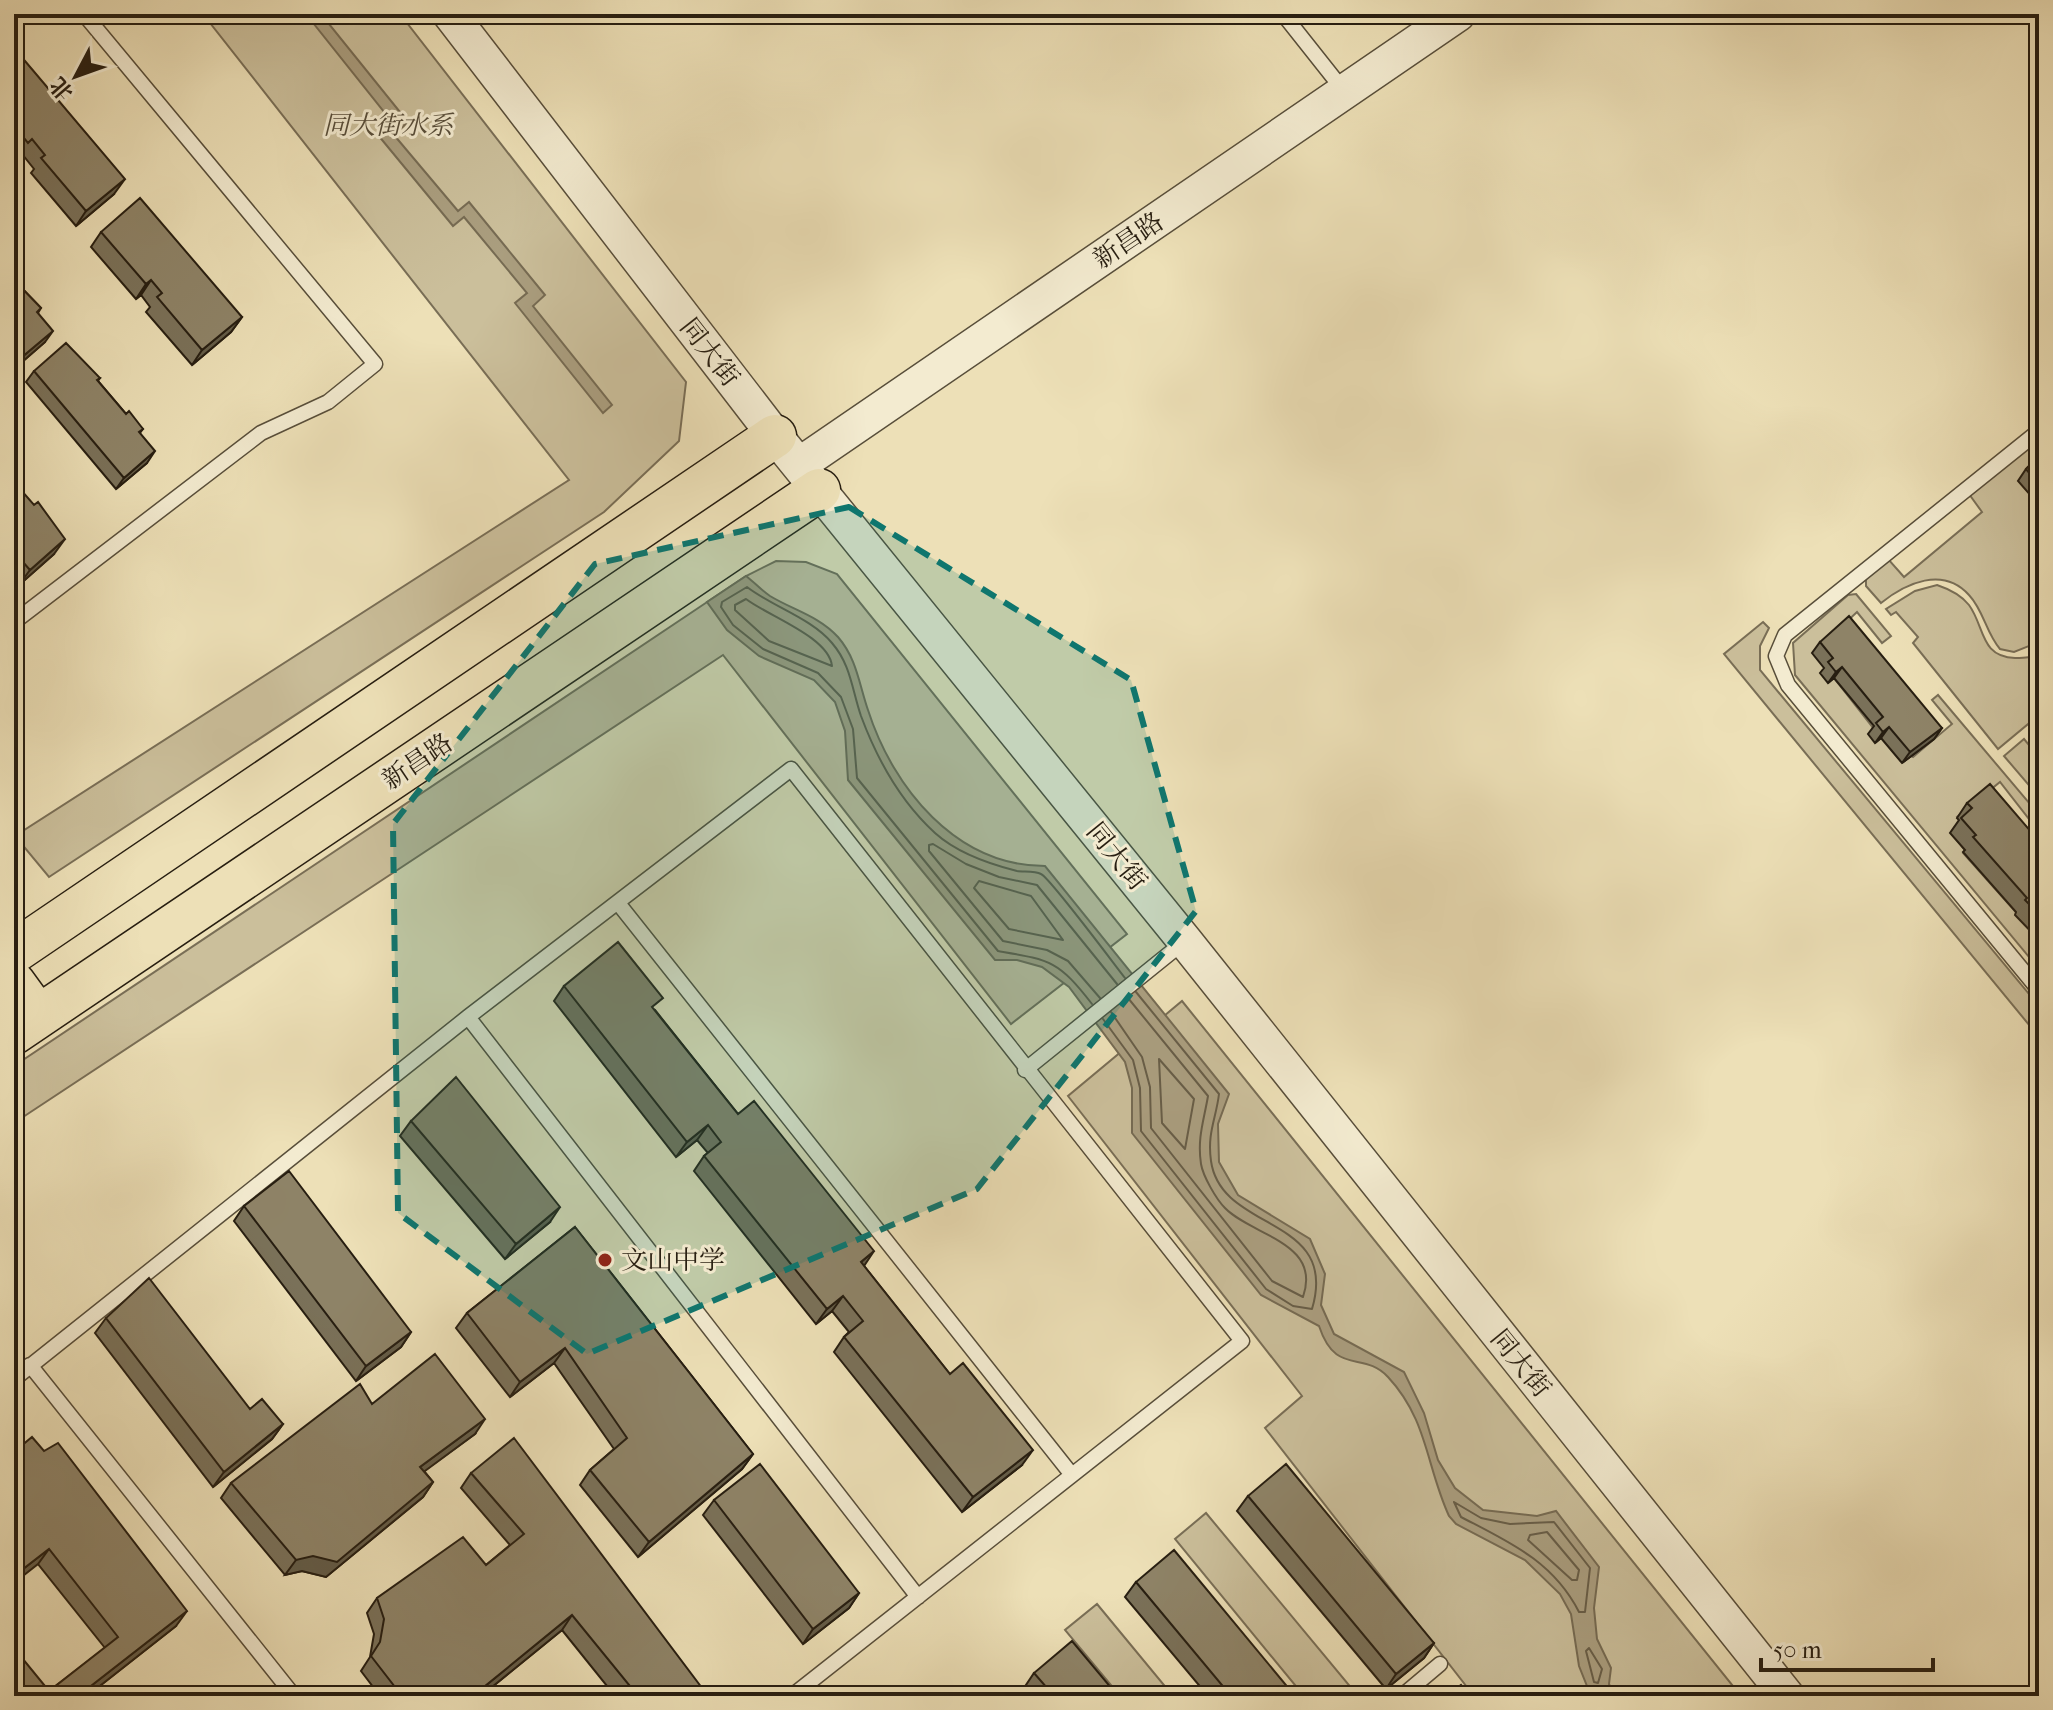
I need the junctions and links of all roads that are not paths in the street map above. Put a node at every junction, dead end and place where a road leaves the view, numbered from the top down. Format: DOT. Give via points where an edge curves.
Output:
graph roads {
  1 [pos="84,14"];
  2 [pos="450,14"];
  3 [pos="1283,14"];
  4 [pos="1458,14"];
  5 [pos="1344,92"];
  6 [pos="2039,431"];
  7 [pos="798,464"];
  8 [pos="14,622"];
  9 [pos="618,903"];
  10 [pos="1185,941"];
  11 [pos="14,952"];
  12 [pos="14,983"];
  13 [pos="2039,990"];
  14 [pos="468,1017"];
  15 [pos="26,1024"];
  16 [pos="1025,1070"];
  17 [pos="30,1365"];
  18 [pos="14,1379"];
  19 [pos="1072,1475"];
  20 [pos="918,1597"];
  21 [pos="1440,1664"];
  22 [pos="294,1696"];
  23 [pos="792,1696"];
  24 [pos="1402,1696"];
  25 [pos="1787,1696"];
  1 -- 8 [label="lane" via="375,364 328,402 261,433"];
  2 -- 7 [label="street, 同大街"];
  3 -- 5 [label="lane"];
  4 -- 5 [label="street, 新昌路"];
  5 -- 7 [label="street, 新昌路"];
  6 -- 13 [label="lane" via="1785,635 1776,656 1788,685"];
  7 -- 10 [label="street, 同大街"];
  7 -- 11 [label="main road, 新昌路"];
  7 -- 15 [label="main road, 新昌路"];
  9 -- 14 [label="lane"];
  9 -- 16 [label="lane" via="791,769"];
  9 -- 19 [label="lane"];
  10 -- 16 [label="lane"];
  10 -- 25 [label="street, 同大街"];
  12 -- 15 [label="main road"];
  14 -- 17 [label="lane"];
  14 -- 20 [label="lane"];
  16 -- 19 [label="lane" via="1242,1341"];
  17 -- 18 [label="lane"];
  17 -- 22 [label="lane"];
  19 -- 20 [label="lane"];
  20 -- 23 [label="lane"];
  21 -- 24 [label="lane"];
}
